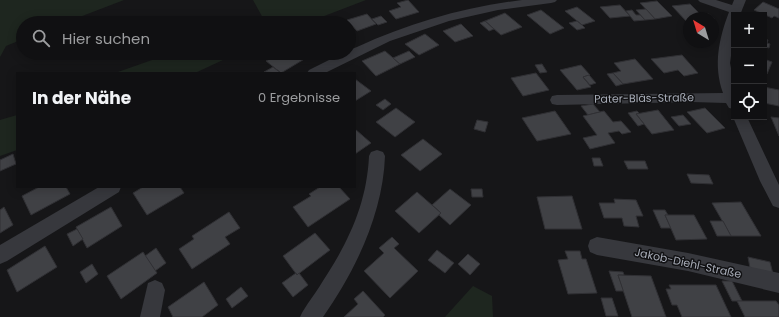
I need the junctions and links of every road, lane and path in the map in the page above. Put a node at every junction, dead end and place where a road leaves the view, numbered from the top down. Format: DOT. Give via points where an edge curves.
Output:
graph roads {
  1 [pos="551,0"];
  2 [pos="704,0"];
  3 [pos="738,5"];
  4 [pos="356,52"];
  5 [pos="340,60"];
  6 [pos="316,72"];
  7 [pos="731,95"];
  8 [pos="557,100"];
  9 [pos="731,101"];
  10 [pos="741,120"];
  11 [pos="377,156"];
  12 [pos="111,188"];
  13 [pos="779,201"];
  14 [pos="597,246"];
  15 [pos="0,255"];
  16 [pos="779,283"];
  17 [pos="155,290"];
  18 [pos="150,317"];
  19 [pos="310,317"];
  1 -- 4 [label="street" via="448,17 411,28"];
  2 -- 3 [label="street"];
  3 -- 7 [label="street" via="725,40 723,63"];
  5 -- 6 [label="street"];
  8 -- 9 [label="street, Pater-Bläs-Straße" via="692,97"];
  10 -- 13 [label="street"];
  11 -- 19 [label="street" via="377,176 366,217 346,262"];
  12 -- 15 [label="street"];
  14 -- 16 [label="street, Jakob-Diehl-Straße" via="666,257"];
  17 -- 18 [label="street"];
}
